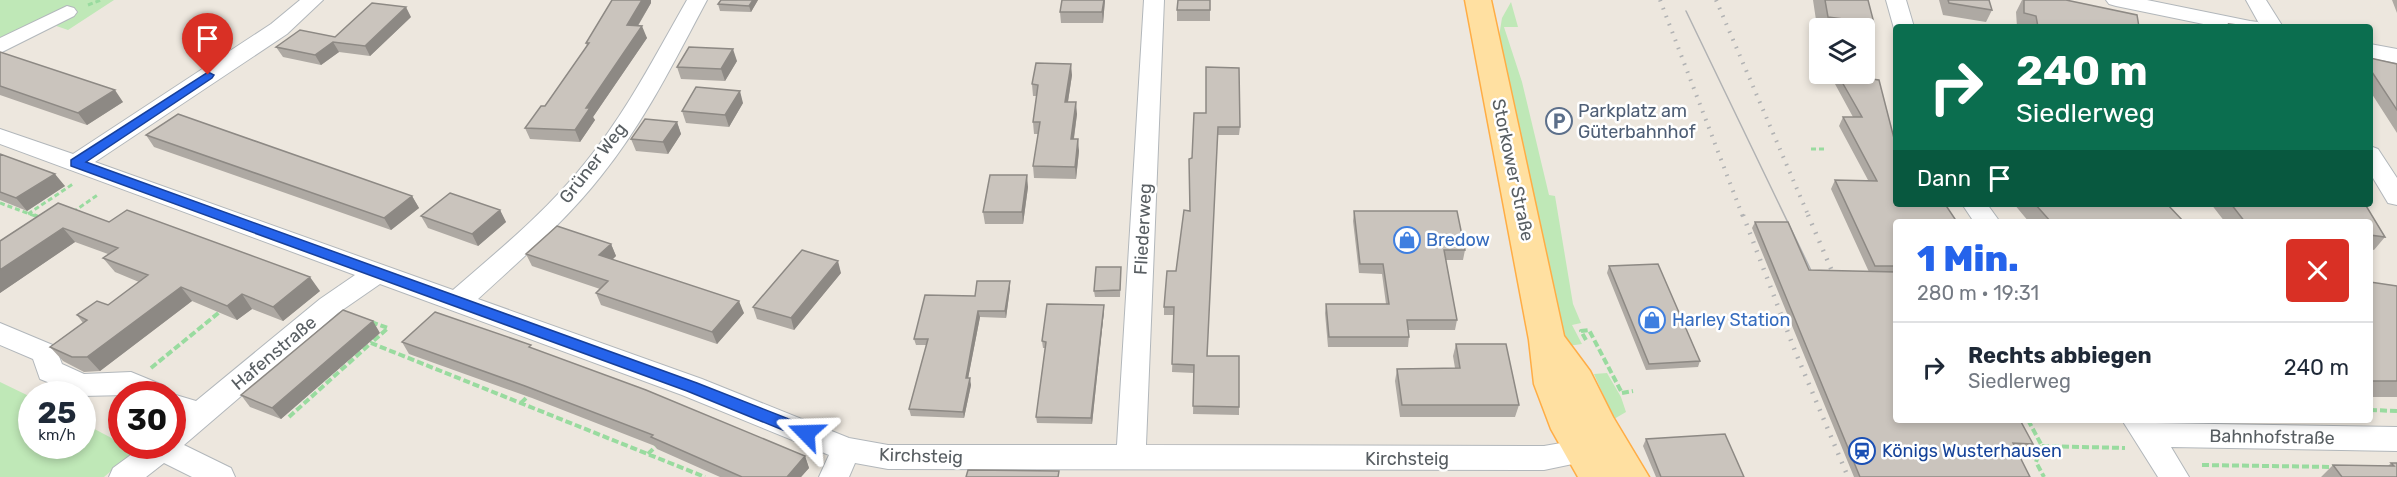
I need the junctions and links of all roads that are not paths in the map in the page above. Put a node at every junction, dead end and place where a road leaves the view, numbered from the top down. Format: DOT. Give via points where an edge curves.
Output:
graph roads {
  1 [pos="313,0"];
  2 [pos="696,0"];
  3 [pos="1154,0"];
  4 [pos="1478,0"];
  5 [pos="1896,0"];
  6 [pos="2116,0"];
  7 [pos="2256,0"];
  8 [pos="67,12"];
  9 [pos="1902,24"];
  10 [pos="2235,24"];
  11 [pos="2270,24"];
  12 [pos="0,46"];
  13 [pos="2373,52"];
  14 [pos="2397,56"];
  15 [pos="0,135"];
  16 [pos="2373,159"];
  17 [pos="85,166"];
  18 [pos="2397,197"];
  19 [pos="378,273"];
  20 [pos="458,301"];
  21 [pos="0,333"];
  22 [pos="108,387"];
  23 [pos="186,410"];
  24 [pos="200,416"];
  25 [pos="186,428"];
  26 [pos="2139,434"];
  27 [pos="2397,438"];
  28 [pos="846,449"];
  29 [pos="186,456"];
  30 [pos="147,459"];
  31 [pos="1131,459"];
  32 [pos="1605,463"];
  33 [pos="124,477"];
  34 [pos="220,477"];
  35 [pos="834,477"];
  36 [pos="2174,477"];
  1 -- 17 [label="street" via="279,29"];
  2 -- 20 [label="street, Grüner Weg" via="645,95 589,174 529,237"];
  3 -- 31 [label="street, Fliederweg"];
  4 -- 32 [label="main road, Storkower Straße" via="1547,339 1552,384"];
  5 -- 9 [label="street"];
  6 -- 10 [label="street"];
  7 -- 11 [label="street"];
  8 -- 12 [label="street"];
  13 -- 14 [label="street"];
  15 -- 17 [label="street, Kirchsteig"];
  16 -- 18 [label="street"];
  17 -- 19 [label="street, Kirchsteig"];
  19 -- 20 [label="street, Kirchsteig"];
  19 -- 24 [label="street, Hafenstraße" via="329,306"];
  20 -- 28 [label="street, Kirchsteig" via="692,387"];
  21 -- 22 [label="street" via="45,353 50,371 82,385"];
  23 -- 24 [label="street"];
  24 -- 25 [label="street, Hafenstraße"];
  26 -- 27 [label="street, Bahnhofstraße"];
  26 -- 36 [label="street"];
  28 -- 31 [label="street, Kirchsteig" via="888,457"];
  28 -- 35 [label="street"];
  29 -- 34 [label="street"];
  30 -- 33 [label="street, Hafenstraße"];
  31 -- 32 [label="street, Kirchsteig" via="1544,458"];
}
